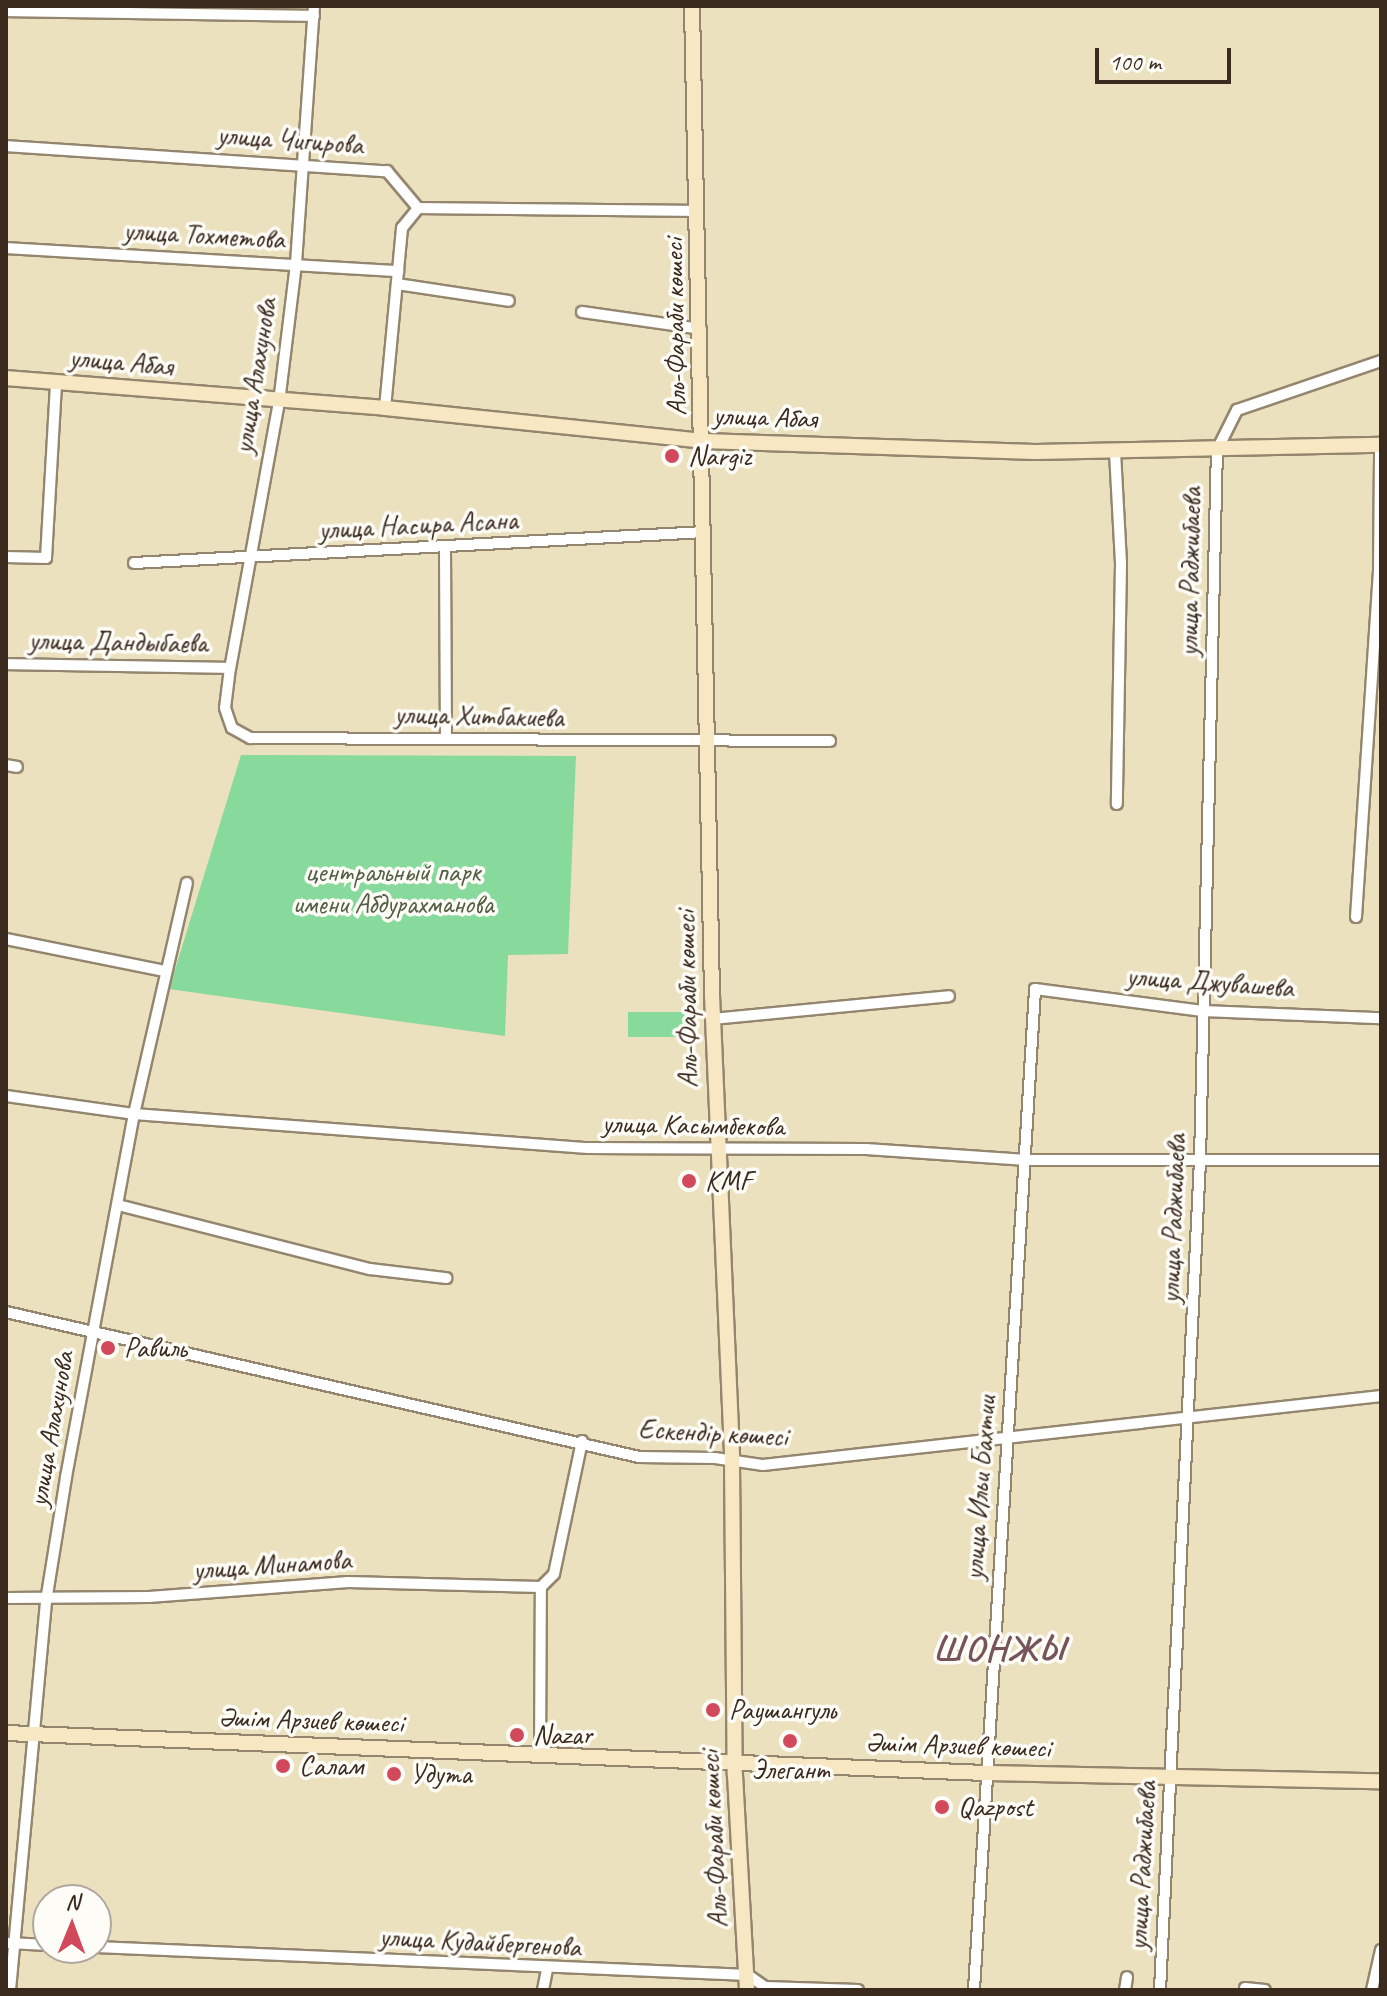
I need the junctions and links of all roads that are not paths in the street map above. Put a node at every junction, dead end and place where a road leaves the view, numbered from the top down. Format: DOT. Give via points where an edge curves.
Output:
graph roads {
  1 [pos="692,6"];
  2 [pos="6,11"];
  3 [pos="314,11"];
  4 [pos="6,146"];
  5 [pos="304,163"];
  6 [pos="418,208"];
  7 [pos="698,211"];
  8 [pos="6,248"];
  9 [pos="296,264"];
  10 [pos="398,271"];
  11 [pos="397,284"];
  12 [pos="509,301"];
  13 [pos="582,312"];
  14 [pos="701,329"];
  15 [pos="1381,361"];
  16 [pos="6,378"];
  17 [pos="56,383"];
  18 [pos="279,402"];
  19 [pos="385,408"];
  20 [pos="703,441"];
  21 [pos="1381,445"];
  22 [pos="1217,450"];
  23 [pos="1115,452"];
  24 [pos="705,532"];
  25 [pos="445,550"];
  26 [pos="6,557"];
  27 [pos="253,557"];
  28 [pos="134,563"];
  29 [pos="1380,572"];
  30 [pos="6,664"];
  31 [pos="230,668"];
  32 [pos="1376,714"];
  33 [pos="250,738"];
  34 [pos="446,739"];
  35 [pos="830,741"];
  36 [pos="708,742"];
  37 [pos="1117,804"];
  38 [pos="187,883"];
  39 [pos="1356,917"];
  40 [pos="6,939"];
  41 [pos="165,971"];
  42 [pos="1035,989"];
  43 [pos="949,996"];
  44 [pos="1203,1011"];
  45 [pos="1381,1018"];
  46 [pos="712,1019"];
  47 [pos="6,1096"];
  48 [pos="134,1114"];
  49 [pos="717,1152"];
  50 [pos="1200,1159"];
  51 [pos="1027,1160"];
  52 [pos="1381,1160"];
  53 [pos="118,1205"];
  54 [pos="446,1278"];
  55 [pos="6,1312"];
  56 [pos="93,1330"];
  57 [pos="1381,1396"];
  58 [pos="1188,1418"];
  59 [pos="1008,1435"];
  60 [pos="582,1441"];
  61 [pos="732,1462"];
  62 [pos="541,1587"];
  63 [pos="6,1598"];
  64 [pos="46,1601"];
  65 [pos="6,1733"];
  66 [pos="33,1734"];
  67 [pos="540,1756"];
  68 [pos="734,1761"];
  69 [pos="984,1773"];
  70 [pos="1171,1777"];
  71 [pos="1381,1781"];
  72 [pos="9,1943"];
  73 [pos="32,1944"];
  74 [pos="112,1948"];
  75 [pos="1381,1950"];
  76 [pos="547,1970"];
  77 [pos="1127,1977"];
  78 [pos="748,1983"];
  79 [pos="1245,1988"];
  80 [pos="10,1990"];
  81 [pos="543,1990"];
  82 [pos="858,1990"];
  83 [pos="974,1990"];
  84 [pos="1125,1990"];
  85 [pos="1160,1990"];
  86 [pos="1265,1990"];
  87 [pos="1372,1990"];
  1 -- 7 [label="main road, Аль-Фараби көшесі"];
  2 -- 3 [label="street"];
  3 -- 5 [label="street, улица Алахунова"];
  4 -- 5 [label="street, улица Чигирова"];
  5 -- 6 [label="street, улица Чигирова" via="387,171"];
  5 -- 9 [label="street, улица Алахунова"];
  6 -- 7 [label="street"];
  6 -- 10 [label="street" via="402,228"];
  7 -- 14 [label="main road, Аль-Фараби көшесі"];
  8 -- 9 [label="street, улица Тохметова"];
  9 -- 10 [label="street, улица Тохметова"];
  9 -- 18 [label="street, улица Алахунова"];
  10 -- 11 [label="street"];
  11 -- 12 [label="street"];
  11 -- 19 [label="street"];
  13 -- 14 [label="street"];
  14 -- 20 [label="main road, Аль-Фараби көшесі"];
  15 -- 22 [label="street" via="1237,410"];
  16 -- 17 [label="main road, улица Абая"];
  17 -- 18 [label="main road, улица Абая"];
  17 -- 26 [label="street" via="46,558"];
  18 -- 19 [label="main road, улица Абая"];
  18 -- 27 [label="street, улица Алахунова"];
  19 -- 20 [label="main road, улица Абая"];
  20 -- 23 [label="main road, улица Абая"];
  20 -- 24 [label="main road, Аль-Фараби көшесі"];
  21 -- 22 [label="main road, улица Абая"];
  21 -- 29 [label="street"];
  22 -- 23 [label="main road, улица Абая"];
  22 -- 44 [label="street, улица Раджибаева"];
  23 -- 37 [label="street" via="1121,564"];
  24 -- 25 [label="street, улица Насира Асана"];
  24 -- 36 [label="main road, Аль-Фараби көшесі"];
  25 -- 27 [label="street, улица Насира Асана"];
  25 -- 34 [label="street"];
  27 -- 28 [label="street, улица Насира Асана"];
  27 -- 31 [label="street, улица Алахунова"];
  29 -- 32 [label="street"];
  30 -- 31 [label="street, улица Дандыбаева"];
  31 -- 33 [label="street, улица Алахунова" via="225,708 232,728"];
  32 -- 39 [label="street"];
  33 -- 34 [label="street, улица Хитбакиева"];
  34 -- 36 [label="street, улица Хитбакиева"];
  35 -- 36 [label="street, улица Хитбакиева"];
  36 -- 46 [label="main road, Аль-Фараби көшесі"];
  38 -- 41 [label="street, улица Алахунова"];
  40 -- 41 [label="street"];
  41 -- 48 [label="street, улица Алахунова"];
  42 -- 44 [label="street, улица Джувашева"];
  42 -- 51 [label="street, улица Ильи Бахтии"];
  43 -- 46 [label="street"];
  44 -- 45 [label="street, улица Джувашева"];
  44 -- 50 [label="street, улица Раджибаева"];
  46 -- 49 [label="main road, Аль-Фараби көшесі"];
  47 -- 48 [label="street, улица Касымбекова"];
  48 -- 49 [label="street, улица Касымбекова" via="588,1148"];
  48 -- 53 [label="street, улица Алахунова"];
  49 -- 51 [label="street, улица Касымбекова" via="866,1149"];
  49 -- 61 [label="main road, Аль-Фараби көшесі"];
  50 -- 51 [label="street, улица Касымбекова"];
  50 -- 52 [label="street, улица Касымбекова"];
  50 -- 58 [label="street, улица Раджибаева"];
  51 -- 59 [label="street, улица Ильи Бахтии"];
  53 -- 54 [label="street" via="370,1269"];
  53 -- 56 [label="street, улица Алахунова"];
  55 -- 56 [label="street, Ескендір көшесі"];
  56 -- 60 [label="street, Ескендір көшесі"];
  56 -- 64 [label="street, улица Алахунова"];
  57 -- 58 [label="street, Ескендір көшесі"];
  58 -- 59 [label="street, Ескендір көшесі"];
  58 -- 70 [label="street, улица Раджибаева"];
  59 -- 61 [label="street, Ескендір көшесі" via="763,1465"];
  59 -- 69 [label="street, улица Ильи Бахтии"];
  60 -- 61 [label="street, Ескендір көшесі" via="639,1457"];
  60 -- 62 [label="street" via="554,1574"];
  61 -- 68 [label="main road, Аль-Фараби көшесі"];
  62 -- 64 [label="street, улица Минамова" via="348,1582"];
  62 -- 67 [label="street"];
  63 -- 64 [label="street, улица Минамова"];
  64 -- 66 [label="street, улица Алахунова"];
  65 -- 66 [label="main road, Әшім Арзиев көшесі"];
  66 -- 67 [label="main road, Әшім Арзиев көшесі"];
  66 -- 72 [label="street, улица Алахунова"];
  67 -- 68 [label="main road, Әшім Арзиев көшесі"];
  68 -- 69 [label="main road, Әшім Арзиев көшесі"];
  68 -- 78 [label="main road, Аль-Фараби көшесі"];
  69 -- 70 [label="main road, Әшім Арзиев көшесі"];
  69 -- 83 [label="street, улица Ильи Бахтии"];
  70 -- 71 [label="main road, Әшім Арзиев көшесі"];
  70 -- 85 [label="street, улица Раджибаева"];
  72 -- 73 [label="street"];
  72 -- 80 [label="street, улица Алахунова"];
  74 -- 76 [label="street, улица Кудайбергенова"];
  75 -- 87 [label="street"];
  76 -- 78 [label="street, улица Кудайбергенова"];
  76 -- 81 [label="street"];
  77 -- 84 [label="street"];
  78 -- 82 [label="street, улица Кудайбергенова"];
  79 -- 86 [label="street"];
}
